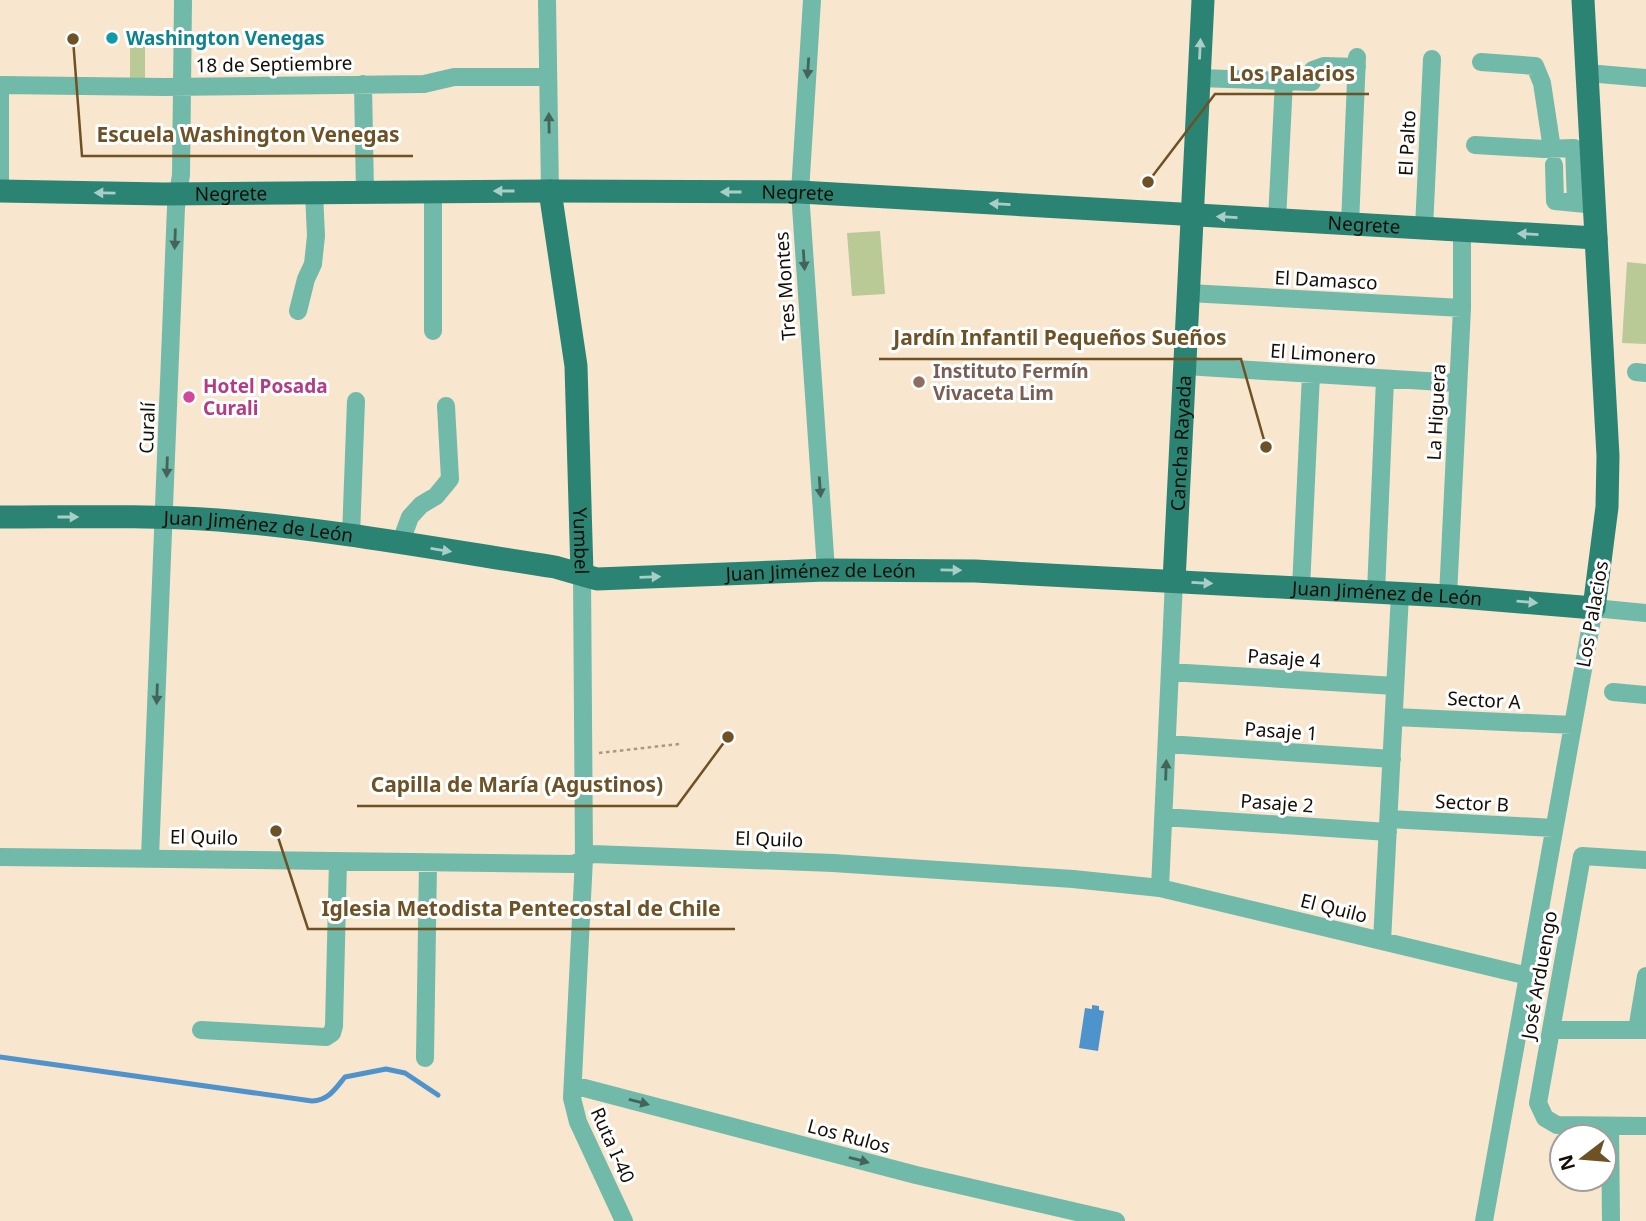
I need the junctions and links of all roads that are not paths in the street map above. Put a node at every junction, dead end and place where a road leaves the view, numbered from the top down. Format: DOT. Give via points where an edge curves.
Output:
graph roads {
  1 [pos="183,0"];
  2 [pos="547,0"];
  3 [pos="812,0"];
  4 [pos="1203,0"];
  5 [pos="1583,0"];
  6 [pos="1432,59"];
  7 [pos="1481,62"];
  8 [pos="1587,74"];
  9 [pos="548,78"];
  10 [pos="1199,78"];
  11 [pos="1646,78"];
  12 [pos="1284,81"];
  13 [pos="363,84"];
  14 [pos="0,85"];
  15 [pos="183,86"];
  16 [pos="1475,145"];
  17 [pos="1553,157"];
  18 [pos="0,191"];
  19 [pos="551,191"];
  20 [pos="433,192"];
  21 [pos="800,192"];
  22 [pos="314,193"];
  23 [pos="365,193"];
  24 [pos="178,194"];
  25 [pos="1585,204"];
  26 [pos="1193,215"];
  27 [pos="1277,220"];
  28 [pos="1350,224"];
  29 [pos="1424,228"];
  30 [pos="1462,230"];
  31 [pos="1596,238"];
  32 [pos="1189,293"];
  33 [pos="1462,308"];
  34 [pos="298,311"];
  35 [pos="433,331"];
  36 [pos="1186,366"];
  37 [pos="1311,374"];
  38 [pos="1385,379"];
  39 [pos="1458,383"];
  40 [pos="356,401"];
  41 [pos="446,406"];
  42 [pos="0,517"];
  43 [pos="165,517"];
  44 [pos="351,536"];
  45 [pos="400,544"];
  46 [pos="826,570"];
  47 [pos="582,574"];
  48 [pos="1174,581"];
  49 [pos="1301,589"];
  50 [pos="1376,592"];
  51 [pos="1400,594"];
  52 [pos="1448,596"];
  53 [pos="1594,608"];
  54 [pos="1646,613"];
  55 [pos="1170,672"];
  56 [pos="1395,686"];
  57 [pos="1613,692"];
  58 [pos="1646,695"];
  59 [pos="1394,717"];
  60 [pos="1573,726"];
  61 [pos="1167,744"];
  62 [pos="1392,759"];
  63 [pos="1164,817"];
  64 [pos="1388,825"];
  65 [pos="1553,828"];
  66 [pos="0,857"];
  67 [pos="150,857"];
  68 [pos="584,858"];
  69 [pos="1646,860"];
  70 [pos="338,861"];
  71 [pos="428,863"];
  72 [pos="1160,887"];
  73 [pos="1382,941"];
  74 [pos="1528,976"];
  75 [pos="1646,976"];
  76 [pos="201,1030"];
  77 [pos="1551,1030"];
  78 [pos="1642,1030"];
  79 [pos="425,1058"];
  80 [pos="573,1084"];
  81 [pos="1551,1123"];
  82 [pos="1618,1126"];
  83 [pos="1646,1126"];
  84 [pos="1612,1193"];
  85 [pos="624,1221"];
  86 [pos="1116,1221"];
  87 [pos="1484,1221"];
  88 [pos="1612,1221"];
  1 -- 15 [label="street, Curalí"];
  2 -- 9 [label="street, Yumbel"];
  3 -- 21 [label="street, Tres Montes, one-way"];
  10 -- 4 [label="main road, Cancha Rayada, one-way"];
  5 -- 8 [label="main road, Los Palacios"];
  6 -- 29 [label="street, El Palto"];
  7 -- 17 [label="street" via="1535,66 1542,83"];
  8 -- 11 [label="street"];
  8 -- 25 [label="main road, Los Palacios"];
  9 -- 13 [label="street, 18 de Septiembre" via="454,77 425,84"];
  19 -- 9 [label="street, Yumbel, one-way"];
  10 -- 12 [label="street"];
  10 -- 26 [label="main road, Cancha Rayada"];
  12 -- 27 [label="street"];
  12 -- 28 [label="street" via="1312,82 1313,70 1357,62"];
  13 -- 15 [label="street, 18 de Septiembre"];
  13 -- 23 [label="street"];
  14 -- 15 [label="street, 18 de Septiembre"];
  14 -- 18 [label="street"];
  15 -- 24 [label="street, Curalí"];
  16 -- 17 [label="street"];
  17 -- 25 [label="street" via="1555,201"];
  17 -- 25 [label="street" via="1574,148"];
  24 -- 18 [label="main road, Negrete, one-way"];
  19 -- 20 [label="main road, Negrete, one-way"];
  21 -- 19 [label="main road, Negrete, one-way"];
  19 -- 47 [label="main road, Yumbel" via="576,366"];
  20 -- 23 [label="main road, Negrete"];
  20 -- 35 [label="street"];
  26 -- 21 [label="main road, Negrete, one-way"];
  21 -- 46 [label="street, Tres Montes, one-way"];
  22 -- 23 [label="main road, Negrete"];
  22 -- 24 [label="main road, Negrete"];
  22 -- 34 [label="street" via="313,264"];
  24 -- 43 [label="street, Curalí, one-way"];
  25 -- 31 [label="main road, Los Palacios"];
  27 -- 26 [label="main road, Negrete, one-way"];
  26 -- 32 [label="main road, Cancha Rayada"];
  27 -- 28 [label="main road, Negrete"];
  28 -- 29 [label="main road, Negrete"];
  29 -- 30 [label="main road, Negrete"];
  31 -- 30 [label="main road, Negrete, one-way"];
  30 -- 33 [label="street, La Higuera"];
  31 -- 53 [label="main road, Los Palacios" via="1608,456 1607,507"];
  32 -- 33 [label="street, El Damasco"];
  32 -- 36 [label="main road, Cancha Rayada"];
  33 -- 39 [label="street, La Higuera"];
  36 -- 37 [label="street, El Limonero"];
  36 -- 48 [label="main road, Cancha Rayada"];
  37 -- 38 [label="street, El Limonero"];
  37 -- 49 [label="street"];
  38 -- 39 [label="street, El Limonero"];
  38 -- 50 [label="street"];
  39 -- 52 [label="street, La Higuera"];
  40 -- 44 [label="street"];
  41 -- 45 [label="street" via="450,478 411,517"];
  42 -- 43 [label="main road, Juan Jiménez de León, one-way"];
  43 -- 44 [label="main road, Juan Jiménez de León"];
  43 -- 67 [label="street, Curalí, one-way"];
  44 -- 45 [label="main road, Juan Jiménez de León"];
  45 -- 47 [label="main road, Juan Jiménez de León, one-way"];
  47 -- 46 [label="main road, Juan Jiménez de León, one-way" via="597,579"];
  46 -- 48 [label="main road, Juan Jiménez de León, one-way" via="975,571"];
  47 -- 68 [label="street, Yumbel"];
  48 -- 49 [label="main road, Juan Jiménez de León, one-way"];
  48 -- 55 [label="street, Cancha Rayada"];
  49 -- 50 [label="main road, Juan Jiménez de León"];
  50 -- 51 [label="main road, Juan Jiménez de León"];
  51 -- 52 [label="main road, Juan Jiménez de León"];
  51 -- 56 [label="street"];
  52 -- 53 [label="main road, Juan Jiménez de León, one-way"];
  53 -- 54 [label="street, Juan Jiménez de León"];
  53 -- 60 [label="street, Los Palacios"];
  55 -- 56 [label="street, Pasaje 4"];
  55 -- 61 [label="street, Cancha Rayada"];
  56 -- 59 [label="street"];
  57 -- 58 [label="street"];
  59 -- 60 [label="street, Sector A"];
  59 -- 62 [label="street"];
  60 -- 65 [label="street, Los Palacios"];
  61 -- 62 [label="street, Pasaje 1"];
  63 -- 61 [label="street, Cancha Rayada, one-way"];
  62 -- 64 [label="street"];
  63 -- 64 [label="street, Pasaje 2"];
  63 -- 72 [label="street, Cancha Rayada"];
  64 -- 65 [label="street, Sector B"];
  64 -- 73 [label="street"];
  65 -- 74 [label="street, Los Palacios"];
  66 -- 67 [label="street, El Quilo"];
  67 -- 70 [label="street, El Quilo"];
  68 -- 71 [label="street, El Quilo" via="574,863"];
  68 -- 72 [label="street, El Quilo" via="592,854 833,863"];
  68 -- 80 [label="street, Yumbel"];
  69 -- 77 [label="street, José Arduengo" via="1582,856"];
  70 -- 71 [label="street, El Quilo"];
  70 -- 76 [label="street" via="332,1033 326,1037"];
  71 -- 79 [label="street"];
  72 -- 73 [label="street, El Quilo"];
  73 -- 74 [label="street, El Quilo"];
  74 -- 87 [label="street, Los Palacios"];
  75 -- 78 [label="street"];
  77 -- 78 [label="street"];
  77 -- 81 [label="street, José Arduengo" via="1538,1102"];
  80 -- 85 [label="street, Ruta I-40" via="578,1122"];
  80 -- 86 [label="street, Los Rulos, one-way" via="916,1175"];
  82 -- 83 [label="street"];
  84 -- 88 [label="street"];
}
